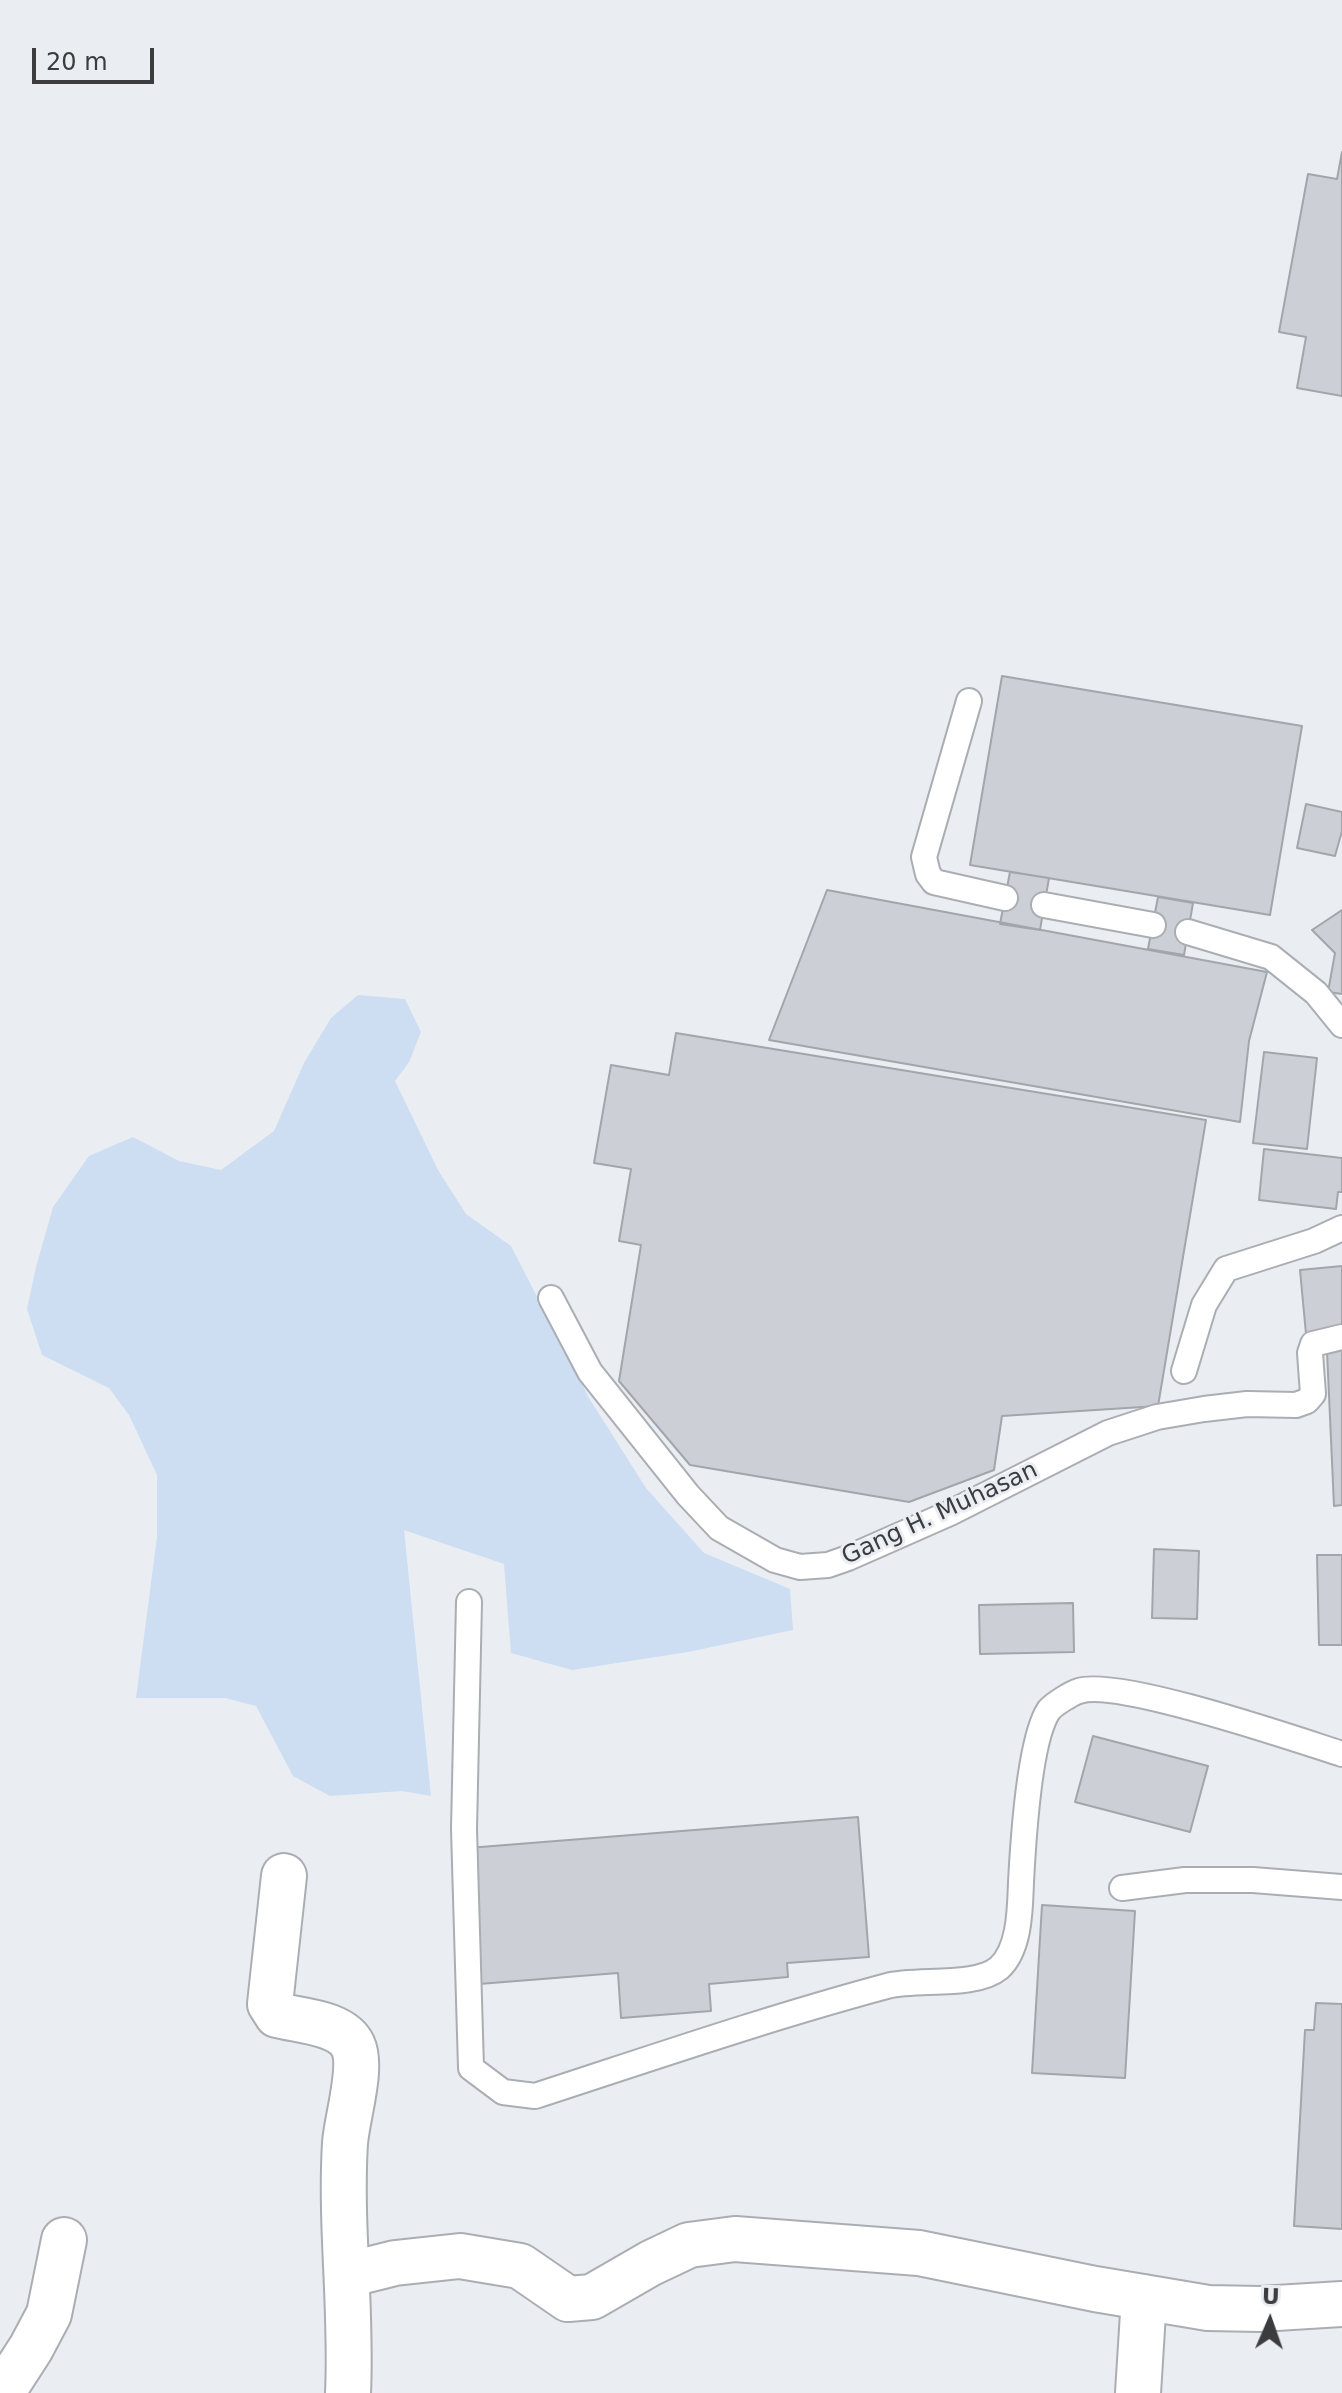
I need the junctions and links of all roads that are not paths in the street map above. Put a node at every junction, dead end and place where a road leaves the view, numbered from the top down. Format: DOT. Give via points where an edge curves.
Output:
graph roads {
  1 [pos="969,701"];
  2 [pos="1005,898"];
  3 [pos="1044,905"];
  4 [pos="1153,925"];
  5 [pos="1188,932"];
  6 [pos="1342,1025"];
  7 [pos="1342,1228"];
  8 [pos="551,1298"];
  9 [pos="1342,1337"];
  10 [pos="1184,1371"];
  11 [pos="469,1602"];
  12 [pos="1342,1754"];
  13 [pos="284,1876"];
  14 [pos="1342,1887"];
  15 [pos="1122,1888"];
  16 [pos="64,2240"];
  17 [pos="347,2275"];
  18 [pos="1144,2297"];
  19 [pos="1342,2304"];
  20 [pos="2,2393"];
  21 [pos="348,2393"];
  22 [pos="1138,2393"];
  1 -- 2 [label="lane" via="924,857 934,882"];
  3 -- 4 [label="lane"];
  5 -- 6 [label="lane" via="1271,957 1316,993"];
  7 -- 10 [label="lane" via="1226,1269 1204,1305"];
  8 -- 9 [label="lane, Gang H. Muhasan" via="590,1372 688,1495 719,1528 775,1560 800,1567 848,1558 1108,1433 1157,1417 1307,1401 1313,1394 1313,1344"];
  11 -- 12 [label="lane" via="464,1829 471,2068 503,2092 535,2096 891,1985 979,1977 998,1969 1011,1952 1017,1925 1039,1739 1050,1709 1080,1690 1128,1692"];
  13 -- 17 [label="street" via="270,2004 277,2015 335,2028 353,2044 357,2062 344,2165"];
  14 -- 15 [label="lane" via="1185,1880"];
  16 -- 20 [label="street" via="49,2314"];
  17 -- 18 [label="street" via="460,2256 520,2266 568,2299 592,2297 689,2245 735,2239 919,2253"];
  17 -- 21 [label="street"];
  18 -- 19 [label="street" via="1208,2308"];
  18 -- 22 [label="street"];
}
